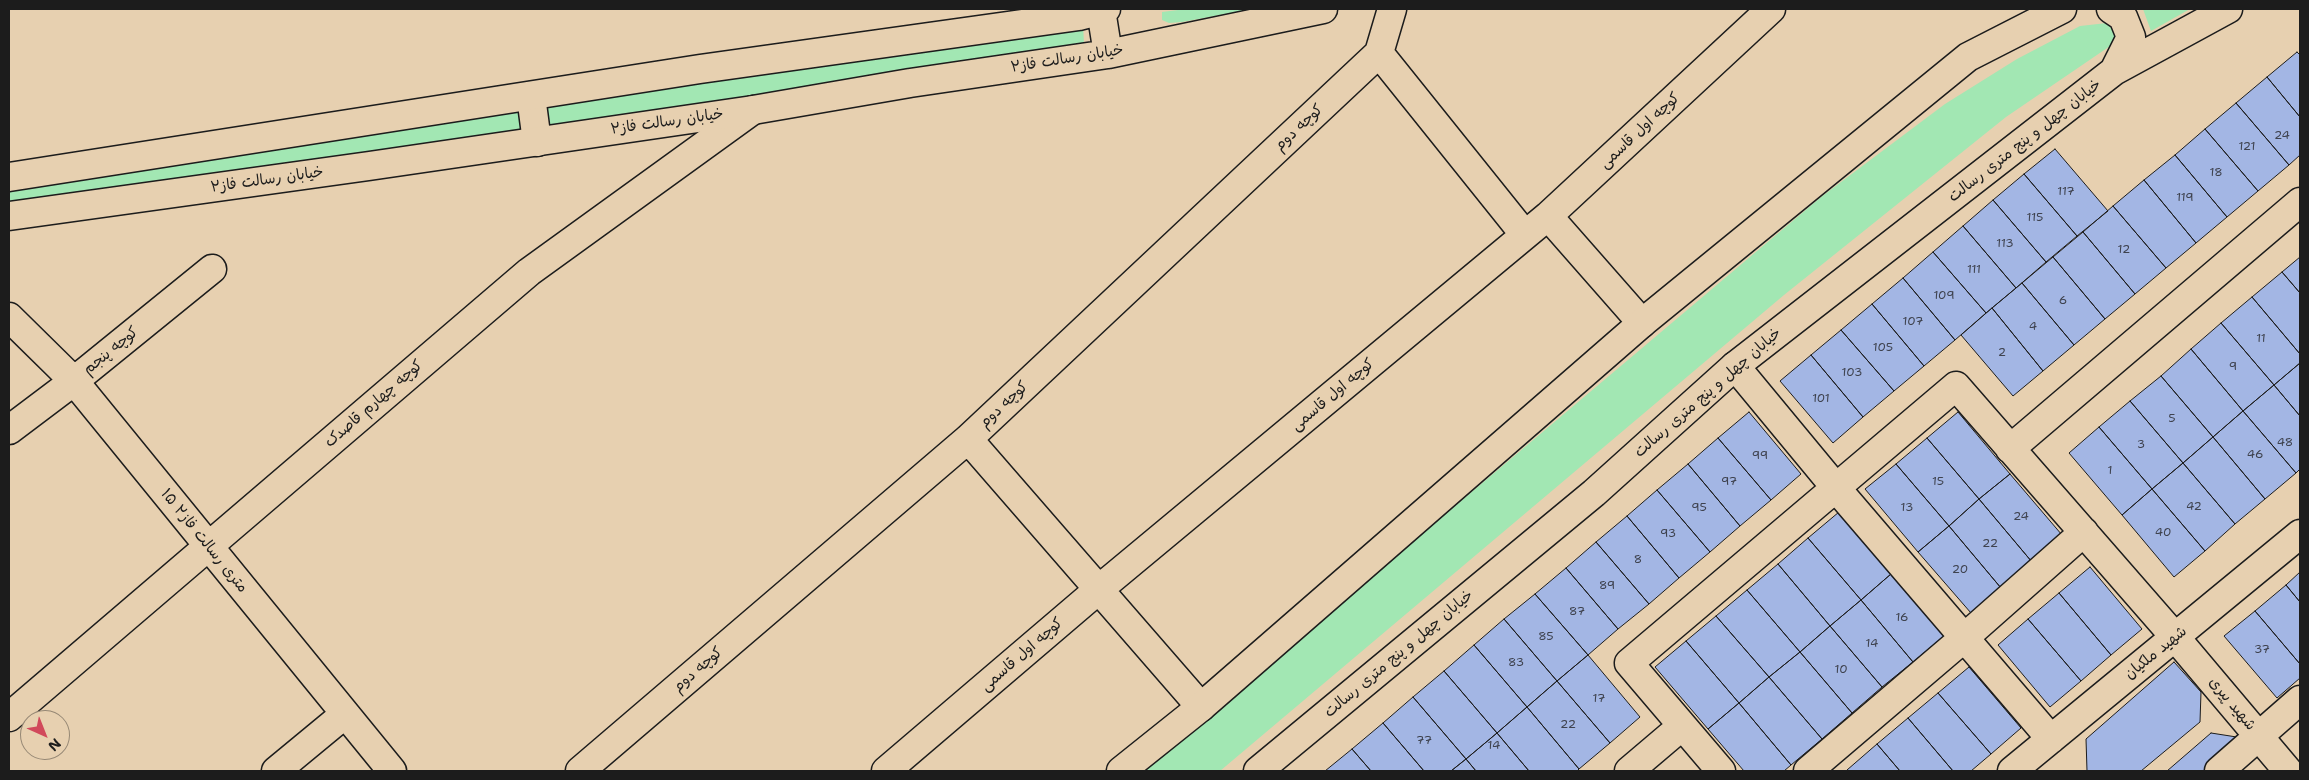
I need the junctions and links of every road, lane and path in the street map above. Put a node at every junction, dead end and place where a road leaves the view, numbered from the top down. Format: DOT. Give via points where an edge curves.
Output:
graph roads {
  1 [pos="1103,9"];
  2 [pos="1322,9"];
  3 [pos="1392,9"];
  4 [pos="1771,9"];
  5 [pos="2021,9"];
  6 [pos="2062,9"];
  7 [pos="2111,9"];
  8 [pos="2228,9"];
  9 [pos="1379,53"];
  10 [pos="1108,54"];
  11 [pos="1968,57"];
  12 [pos="2114,71"];
  13 [pos="531,96"];
  14 [pos="754,110"];
  15 [pos="536,142"];
  16 [pos="9,177"];
  17 [pos="2300,202"];
  18 [pos="9,216"];
  19 [pos="1548,216"];
  20 [pos="1525,235"];
  21 [pos="212,269"];
  22 [pos="9,318"];
  23 [pos="1642,324"];
  24 [pos="1735,366"];
  25 [pos="74,382"];
  26 [pos="9,430"];
  27 [pos="968,439"];
  28 [pos="2010,449"];
  29 [pos="1836,488"];
  30 [pos="2084,532"];
  31 [pos="2300,534"];
  32 [pos="208,546"];
  33 [pos="1098,590"];
  34 [pos="2175,637"];
  35 [pos="1964,638"];
  36 [pos="2300,700"];
  37 [pos="1200,706"];
  38 [pos="345,714"];
  39 [pos="9,717"];
  40 [pos="1682,726"];
  41 [pos="2260,736"];
  42 [pos="2051,739"];
  43 [pos="276,771"];
  44 [pos="392,771"];
  45 [pos="580,771"];
  46 [pos="886,771"];
  47 [pos="1121,771"];
  48 [pos="1258,771"];
  49 [pos="1629,771"];
  50 [pos="1721,771"];
  51 [pos="1808,771"];
  52 [pos="2012,771"];
  53 [pos="2219,771"];
  54 [pos="2288,771"];
  1 -- 10 [label="street"];
  1 -- 13 [label="street" via="1069,17"];
  2 -- 10 [label="street, خیابان رسالت فاز۲"];
  3 -- 9 [label="street"];
  4 -- 19 [label="street, کوچه اول قاسمی"];
  5 -- 11 [label="street"];
  6 -- 11 [label="street"];
  7 -- 12 [label="street" via="2123,17 2131,37"];
  8 -- 12 [label="street, خیابان چهل و پنج متری رسالت"];
  9 -- 20 [label="street"];
  9 -- 27 [label="street, کوچه دوم"];
  10 -- 14 [label="street, خیابان رسالت فاز۲" via="920,81"];
  11 -- 23 [label="street"];
  12 -- 24 [label="street, خیابان چهل و پنج متری رسالت"];
  13 -- 15 [label="street"];
  13 -- 16 [label="street"];
  14 -- 15 [label="street, خیابان رسالت فاز۲"];
  14 -- 32 [label="street, کوچه چهارم قاصدک" via="529,272"];
  15 -- 18 [label="street, خیابان رسالت فاز۲"];
  17 -- 28 [label="street"];
  19 -- 20 [label="street, کوچه اول قاسمی"];
  19 -- 23 [label="street"];
  20 -- 33 [label="street, کوچه اول قاسمی"];
  21 -- 25 [label="street, کوچه پنجم"];
  22 -- 25 [label="street, ۱۵ متری رسالت فاز۲"];
  23 -- 37 [label="street"];
  24 -- 29 [label="street"];
  24 -- 48 [label="street, خیابان چهل و پنج متری رسالت" via="1594,493"];
  25 -- 26 [label="street, کوچه پنجم"];
  25 -- 32 [label="street, ۱۵ متری رسالت فاز۲"];
  27 -- 33 [label="street"];
  27 -- 45 [label="street, کوچه دوم"];
  28 -- 29 [label="street, شهید پیری" via="1956,386"];
  28 -- 30 [label="street, شهید پیری"];
  29 -- 35 [label="street"];
  29 -- 40 [label="street" via="1629,663"];
  30 -- 34 [label="street, شهید پیری"];
  30 -- 35 [label="street"];
  31 -- 34 [label="street, شهید ملکیان"];
  32 -- 38 [label="street, ۱۵ متری رسالت فاز۲"];
  32 -- 39 [label="street, کوچه چهارم قاصدک"];
  33 -- 37 [label="street"];
  33 -- 46 [label="street, کوچه اول قاسمی"];
  34 -- 41 [label="street, شهید پیری"];
  34 -- 42 [label="street, شهید ملکیان"];
  35 -- 42 [label="street"];
  35 -- 51 [label="street"];
  36 -- 41 [label="street"];
  37 -- 47 [label="street"];
  38 -- 43 [label="street"];
  38 -- 44 [label="street, ۱۵ متری رسالت فاز۲"];
  40 -- 49 [label="street"];
  40 -- 50 [label="street"];
  41 -- 53 [label="street"];
  41 -- 54 [label="street, شهید پیری"];
  42 -- 52 [label="street, شهید ملکیان"];
}
